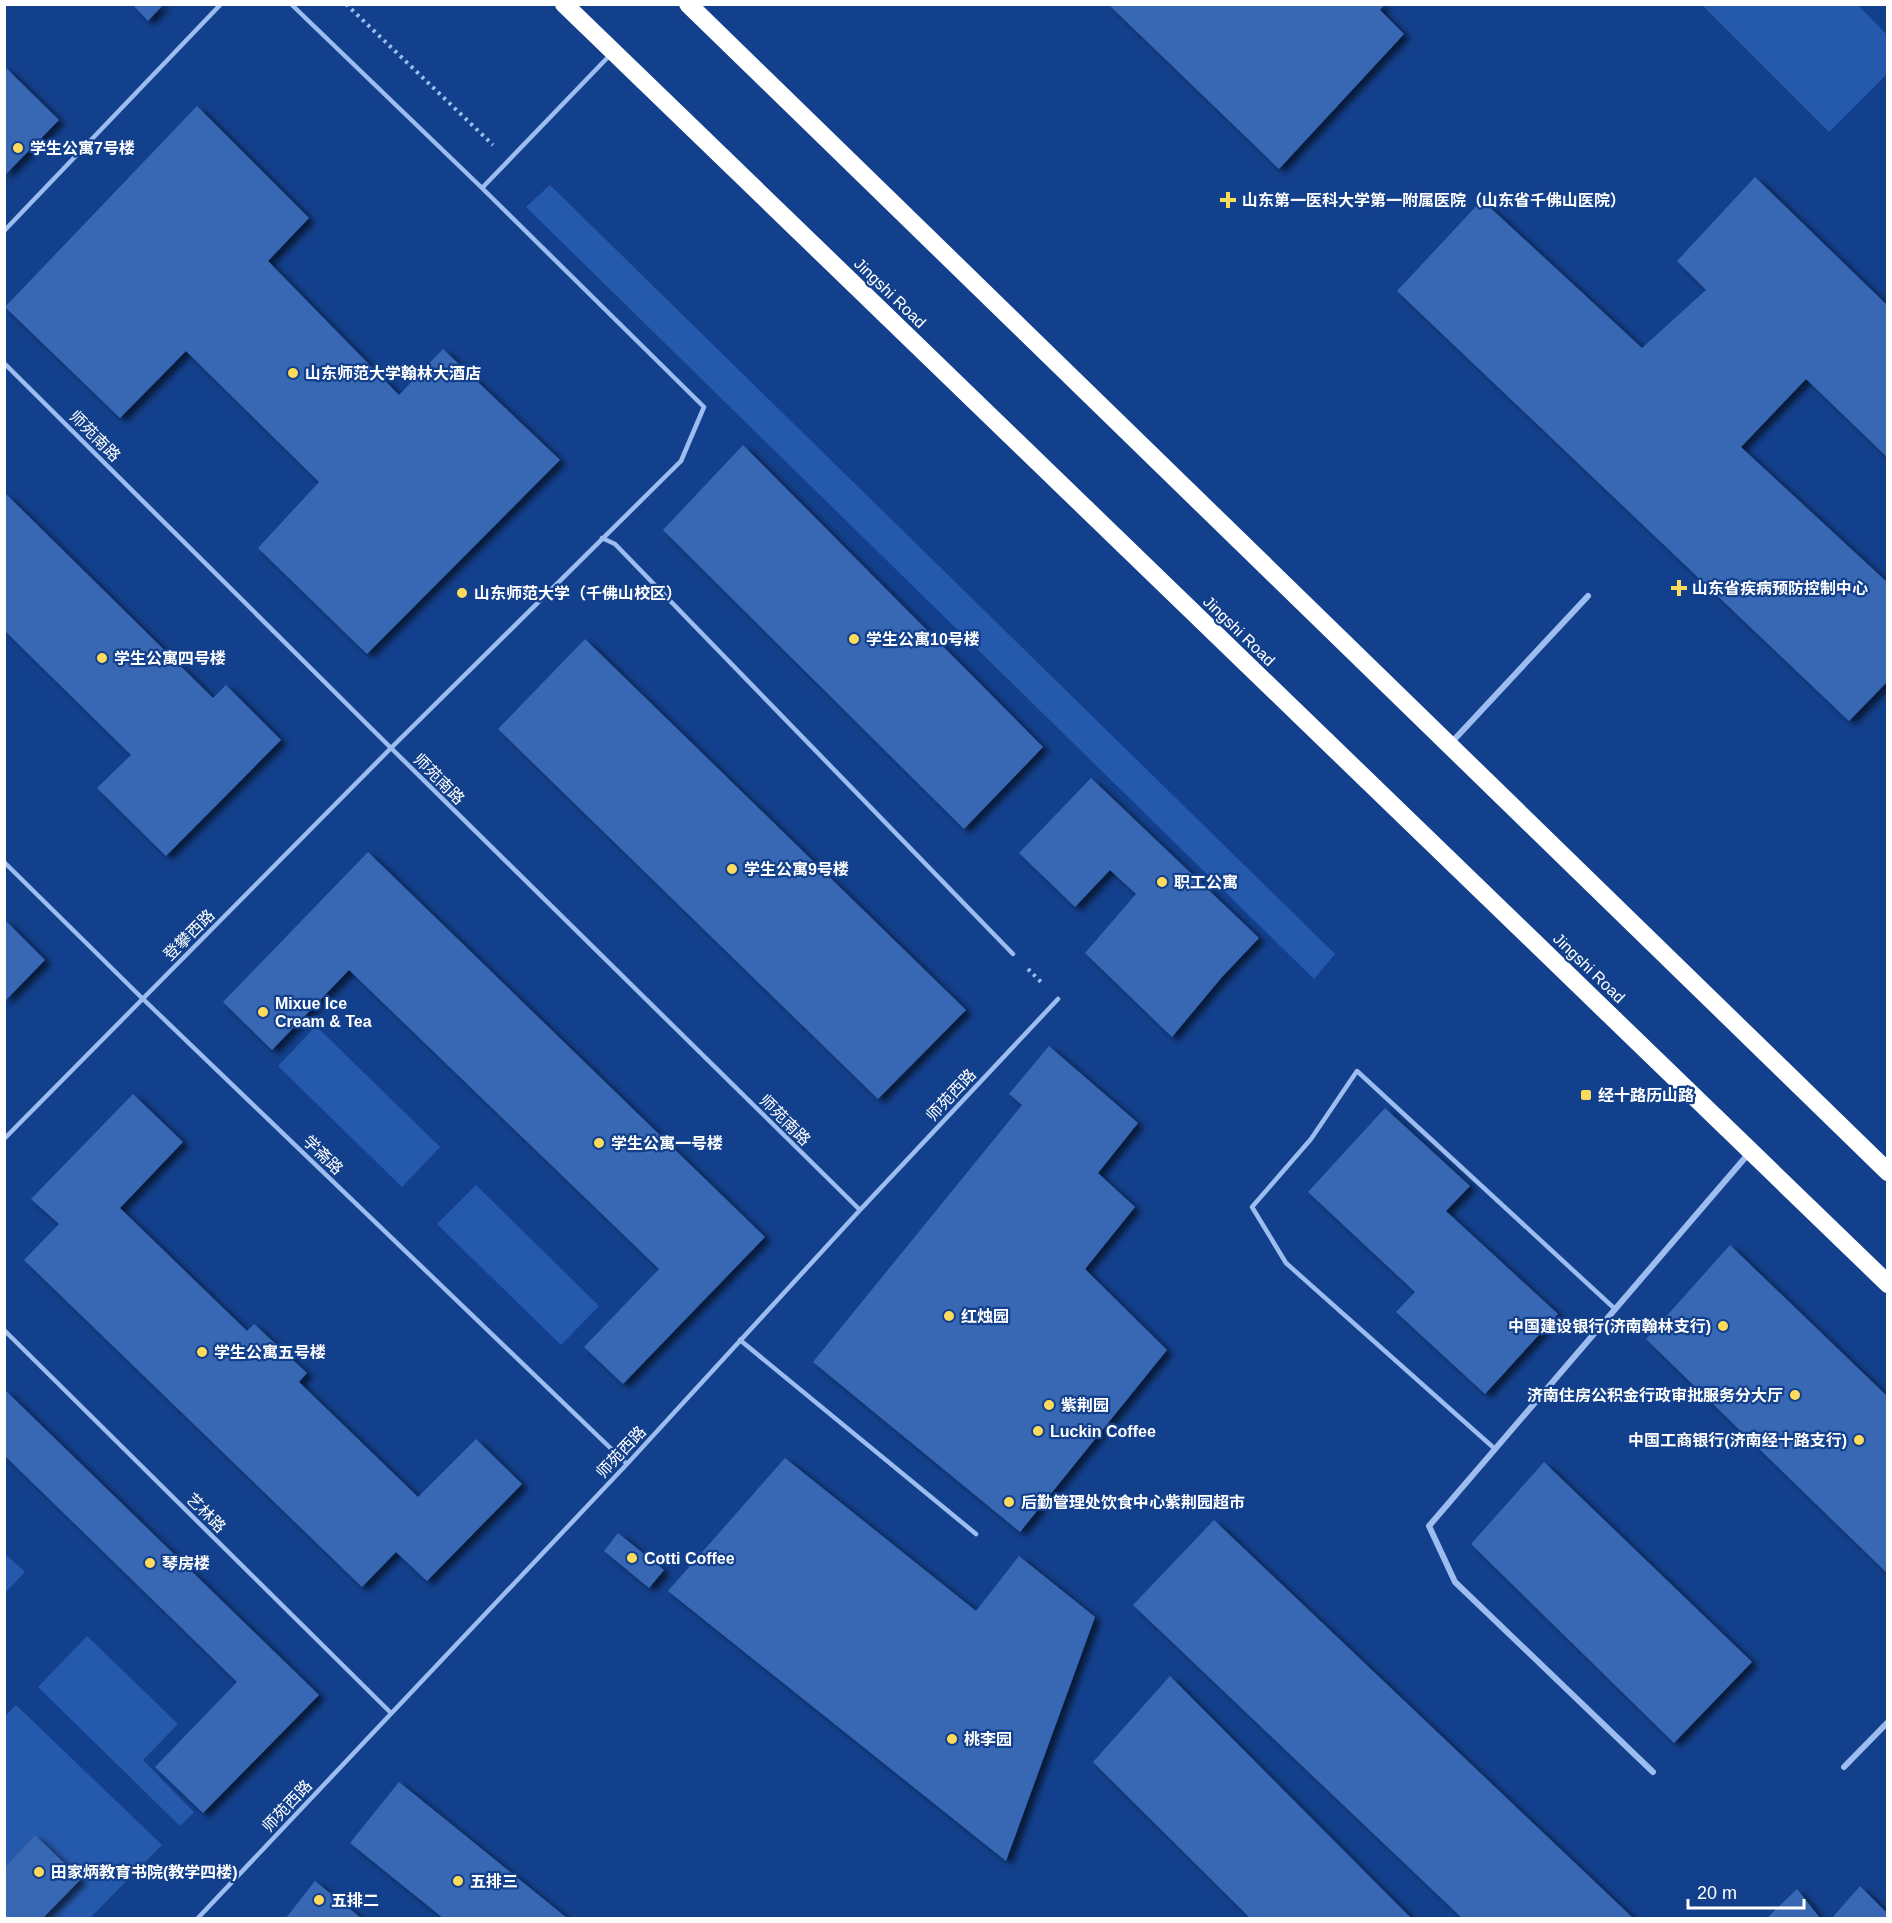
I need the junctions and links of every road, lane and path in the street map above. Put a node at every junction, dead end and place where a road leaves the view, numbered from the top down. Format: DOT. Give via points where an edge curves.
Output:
graph roads {
  1 [pos="221,4"];
  2 [pos="291,4"];
  3 [pos="346,4"];
  4 [pos="564,4"];
  5 [pos="688,4"];
  6 [pos="613,52"];
  7 [pos="509,160"];
  8 [pos="482,188"];
  9 [pos="4,231"];
  10 [pos="4,363"];
  11 [pos="602,537"];
  12 [pos="1587,597"];
  13 [pos="1448,745"];
  14 [pos="391,748"];
  15 [pos="4,862"];
  16 [pos="1013,954"];
  17 [pos="143,999"];
  18 [pos="1058,999"];
  19 [pos="4,1139"];
  20 [pos="1750,1152"];
  21 [pos="1887,1172"];
  22 [pos="860,1210"];
  23 [pos="1887,1284"];
  24 [pos="1615,1309"];
  25 [pos="4,1330"];
  26 [pos="740,1340"];
  27 [pos="1495,1449"];
  28 [pos="627,1464"];
  29 [pos="976,1534"];
  30 [pos="391,1713"];
  31 [pos="1887,1722"];
  32 [pos="1844,1767"];
  33 [pos="1653,1772"];
  34 [pos="198,1918"];
  1 -- 9 [label="lane"];
  2 -- 8 [label="lane"];
  3 -- 7 [label="path"];
  4 -- 6 [label="highway, Jingshi Road"];
  5 -- 13 [label="highway"];
  6 -- 7 [label="lane"];
  6 -- 20 [label="highway, Jingshi Road"];
  7 -- 8 [label="lane"];
  8 -- 11 [label="lane, 登攀西路" via="705,407 681,461"];
  10 -- 14 [label="lane, 师苑南路"];
  11 -- 14 [label="lane, 登攀西路"];
  11 -- 16 [label="lane" via="615,544"];
  12 -- 13 [label="street"];
  13 -- 21 [label="highway"];
  14 -- 17 [label="lane, 登攀西路"];
  14 -- 22 [label="lane, 师苑南路"];
  15 -- 17 [label="lane, 学斋路"];
  16 -- 18 [label="path"];
  17 -- 19 [label="lane, 登攀西路"];
  17 -- 28 [label="lane, 学斋路"];
  18 -- 22 [label="lane, 师苑西路"];
  20 -- 23 [label="highway, Jingshi Road"];
  20 -- 24 [label="street"];
  22 -- 26 [label="lane, 师苑西路"];
  24 -- 27 [label="street"];
  24 -- 27 [label="lane" via="1357,1071 1311,1139 1252,1207 1286,1263"];
  25 -- 30 [label="lane, 艺林路"];
  26 -- 28 [label="lane, 师苑西路"];
  26 -- 29 [label="lane"];
  27 -- 33 [label="street" via="1429,1526 1455,1582"];
  28 -- 30 [label="lane, 师苑西路"];
  30 -- 34 [label="lane, 师苑西路"];
  31 -- 32 [label="street"];
}
